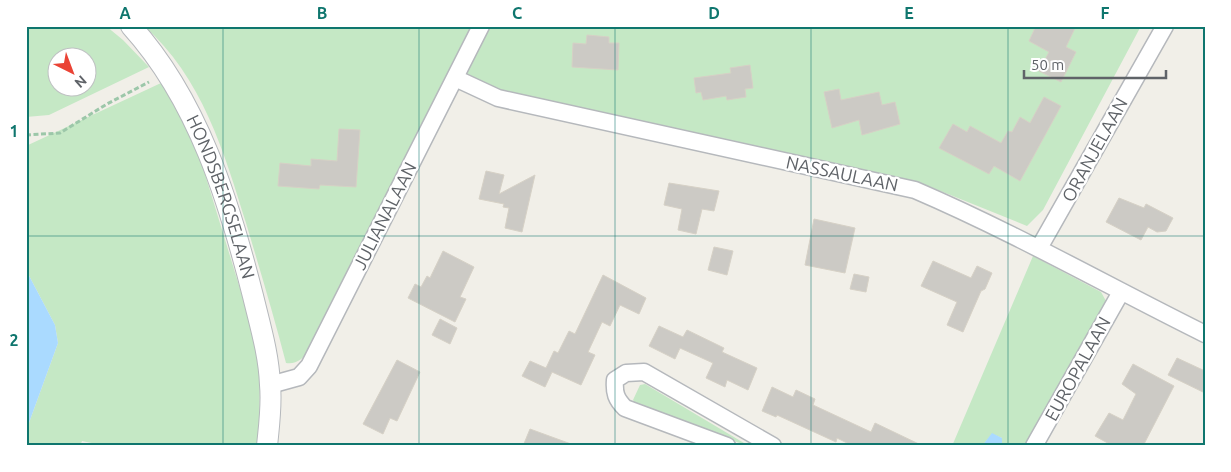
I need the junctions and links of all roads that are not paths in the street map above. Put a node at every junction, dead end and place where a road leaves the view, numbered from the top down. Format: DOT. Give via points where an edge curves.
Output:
graph roads {
  1 [pos="131,26"];
  2 [pos="481,26"];
  3 [pos="1165,26"];
  4 [pos="455,78"];
  5 [pos="1040,248"];
  6 [pos="1121,292"];
  7 [pos="1205,334"];
  8 [pos="270,385"];
  9 [pos="267,446"];
  10 [pos="727,446"];
  11 [pos="773,446"];
  12 [pos="1034,446"];
  1 -- 8 [label="street, HONDSBERGSELAAN" via="168,72 196,127 223,194 264,342"];
  2 -- 4 [label="street, JULIANALAAN"];
  3 -- 5 [label="street, ORANJELAAN"];
  4 -- 5 [label="street, NASSAULAAN" via="498,98 916,190"];
  4 -- 8 [label="street, JULIANALAAN" via="309,366 299,377"];
  5 -- 6 [label="street, NASSAULAAN"];
  6 -- 7 [label="street, NASSAULAAN"];
  6 -- 12 [label="street, EUROPALAAN"];
  8 -- 9 [label="street, HONDSBERGSELAAN"];
  10 -- 11 [label="street" via="625,408 617,401 615,380 626,373 644,372"];
}
